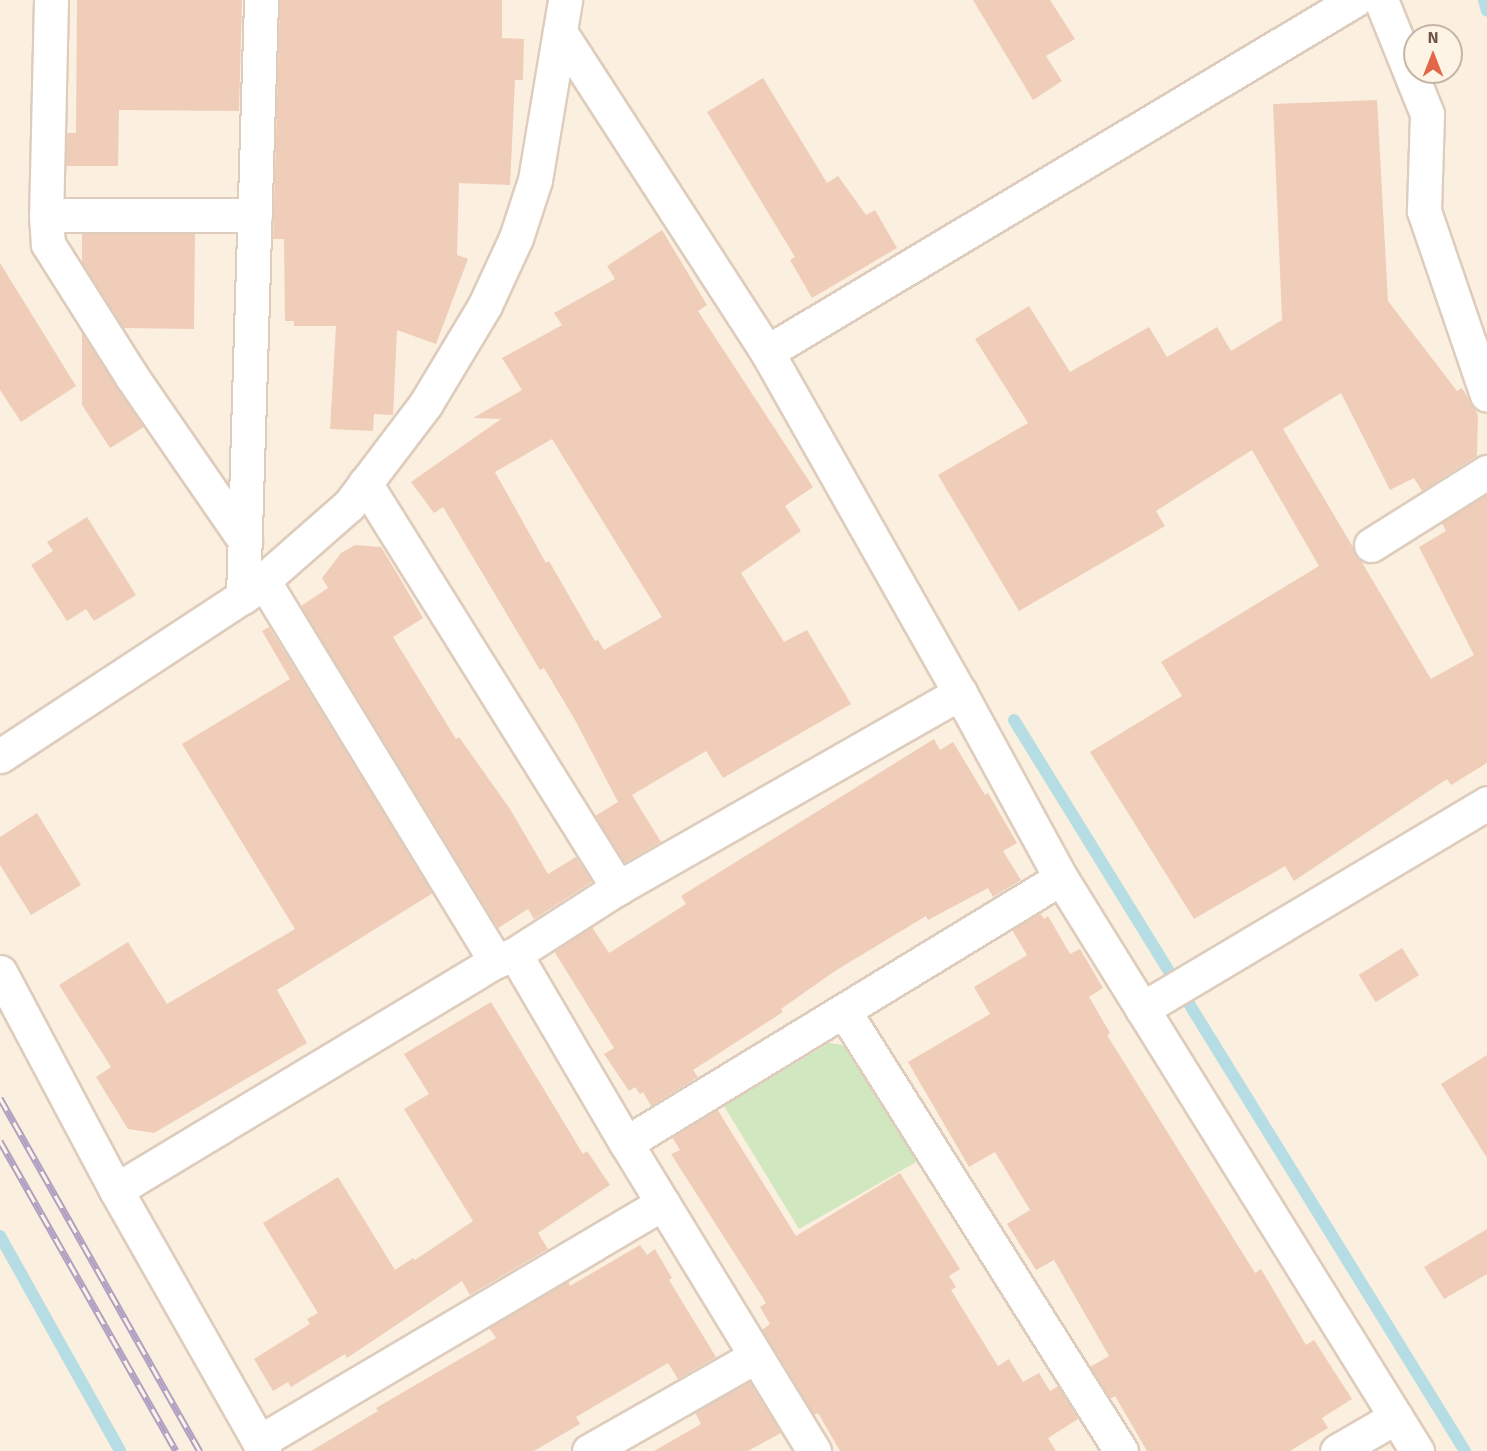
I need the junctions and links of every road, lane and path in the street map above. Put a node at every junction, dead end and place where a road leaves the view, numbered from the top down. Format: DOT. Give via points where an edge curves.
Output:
graph roads {
  1 [pos="51,0"];
  2 [pos="261,0"];
  3 [pos="1355,0"];
  4 [pos="1381,0"];
  5 [pos="563,16"];
  6 [pos="66,215"];
  7 [pos="255,215"];
  8 [pos="767,352"];
  9 [pos="1487,395"];
  10 [pos="1487,472"];
  11 [pos="365,483"];
  12 [pos="245,541"];
  13 [pos="1371,545"];
  14 [pos="253,589"];
  15 [pos="960,693"];
  16 [pos="0,756"];
  17 [pos="1487,803"];
  18 [pos="1060,879"];
  19 [pos="618,888"];
  20 [pos="505,957"];
  21 [pos="0,972"];
  22 [pos="1147,1005"];
  23 [pos="844,1011"];
  24 [pos="626,1143"];
  25 [pos="116,1190"];
  26 [pos="663,1203"];
  27 [pos="756,1356"];
  28 [pos="1396,1417"];
  29 [pos="262,1447"];
  30 [pos="590,1451"];
  31 [pos="814,1451"];
  32 [pos="1121,1451"];
  33 [pos="1337,1451"];
  34 [pos="1417,1451"];
  1 -- 12 [label="street" via="45,216 48,244 132,377"];
  2 -- 7 [label="street"];
  3 -- 8 [label="street"];
  4 -- 9 [label="street" via="1427,114 1424,211"];
  5 -- 8 [label="street"];
  5 -- 11 [label="street" via="535,180 516,238 485,305 425,405"];
  6 -- 7 [label="street"];
  7 -- 12 [label="street"];
  8 -- 15 [label="street"];
  10 -- 13 [label="street"];
  11 -- 14 [label="street" via="350,505"];
  11 -- 19 [label="street"];
  12 -- 14 [label="street"];
  14 -- 16 [label="street"];
  14 -- 20 [label="street"];
  15 -- 18 [label="street"];
  15 -- 19 [label="street"];
  17 -- 22 [label="street"];
  18 -- 22 [label="street"];
  18 -- 23 [label="street"];
  19 -- 20 [label="street"];
  20 -- 24 [label="street"];
  20 -- 25 [label="street"];
  21 -- 25 [label="street"];
  22 -- 28 [label="street"];
  23 -- 24 [label="street"];
  23 -- 32 [label="street"];
  24 -- 26 [label="street"];
  25 -- 29 [label="street"];
  26 -- 27 [label="street"];
  26 -- 29 [label="street"];
  27 -- 30 [label="street"];
  27 -- 31 [label="street"];
  28 -- 33 [label="street"];
  28 -- 34 [label="street"];
}
